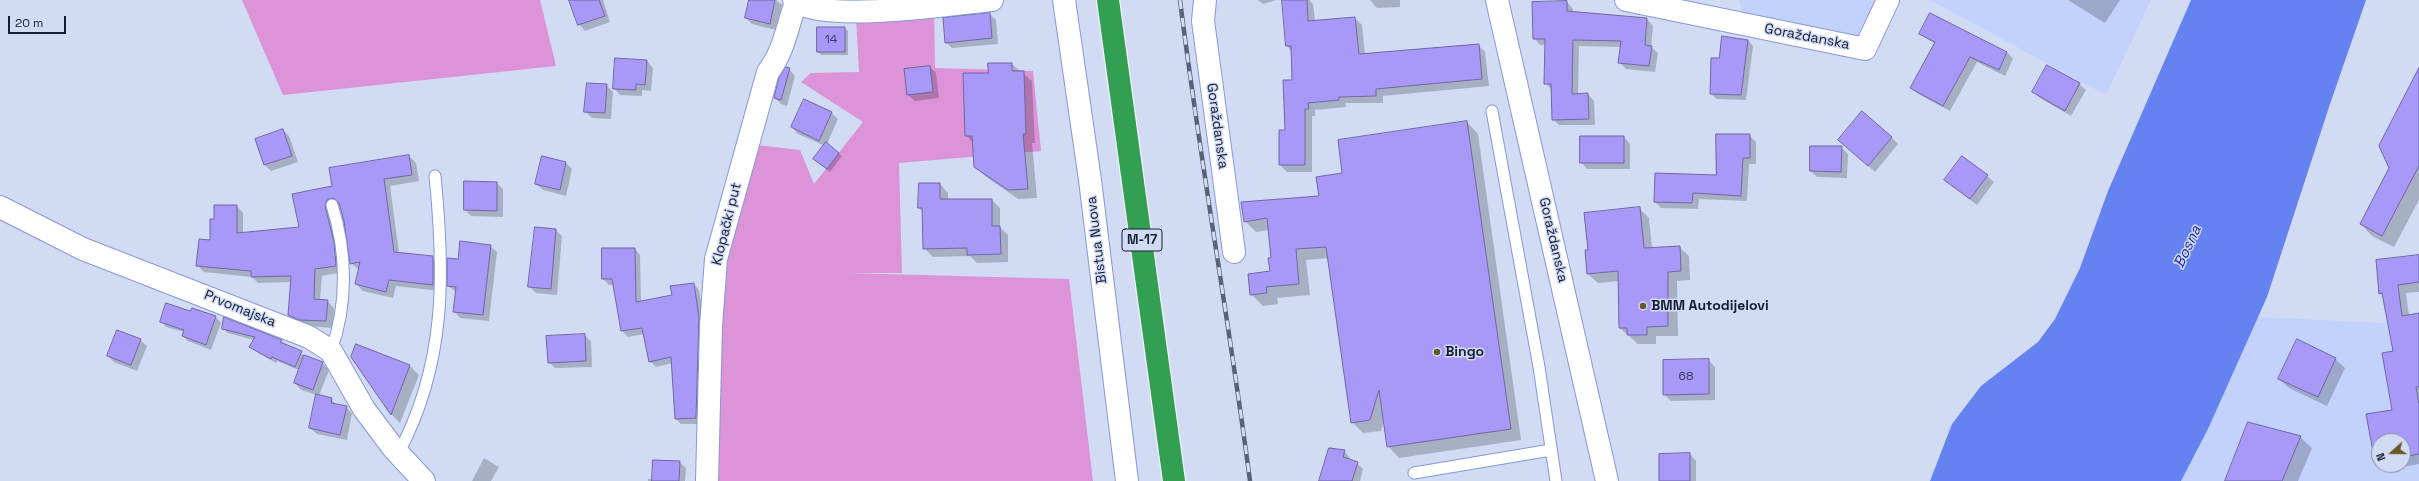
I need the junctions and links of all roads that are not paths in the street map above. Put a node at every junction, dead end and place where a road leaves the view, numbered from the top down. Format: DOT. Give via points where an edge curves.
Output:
graph roads {
  1 [pos="992,0"];
  2 [pos="1064,0"];
  3 [pos="1108,0"];
  4 [pos="1205,0"];
  5 [pos="1497,0"];
  6 [pos="1626,0"];
  7 [pos="1888,0"];
  8 [pos="796,1"];
  9 [pos="1492,111"];
  10 [pos="435,176"];
  11 [pos="332,205"];
  12 [pos="0,207"];
  13 [pos="1234,252"];
  14 [pos="331,351"];
  15 [pos="1551,450"];
  16 [pos="398,454"];
  17 [pos="1414,473"];
  18 [pos="424,481"];
  19 [pos="707,481"];
  20 [pos="1127,481"];
  21 [pos="1174,481"];
  22 [pos="1556,481"];
  23 [pos="1607,481"];
  1 -- 8 [label="street" via="918,8 845,11 809,8"];
  2 -- 20 [label="street, Bistua Nuova" via="1090,180"];
  3 -- 21 [label="highway, M-17"];
  4 -- 13 [label="street, Goraždanska" via="1203,21"];
  5 -- 23 [label="street, Goraždanska"];
  6 -- 7 [label="street, Goraždanska" via="1865,49"];
  8 -- 19 [label="street, Klopački put" via="778,60 768,72 716,259 711,326"];
  9 -- 15 [label="lane" via="1539,367"];
  10 -- 16 [label="lane" via="442,269 439,315 426,387 414,425"];
  11 -- 14 [label="lane" via="340,231 344,267 337,334"];
  12 -- 14 [label="street, Prvomajska" via="83,249 256,315 309,337"];
  14 -- 16 [label="street, Prvomajska" via="364,409"];
  15 -- 17 [label="lane"];
  15 -- 22 [label="lane"];
  16 -- 18 [label="street, Prvomajska"];
}
